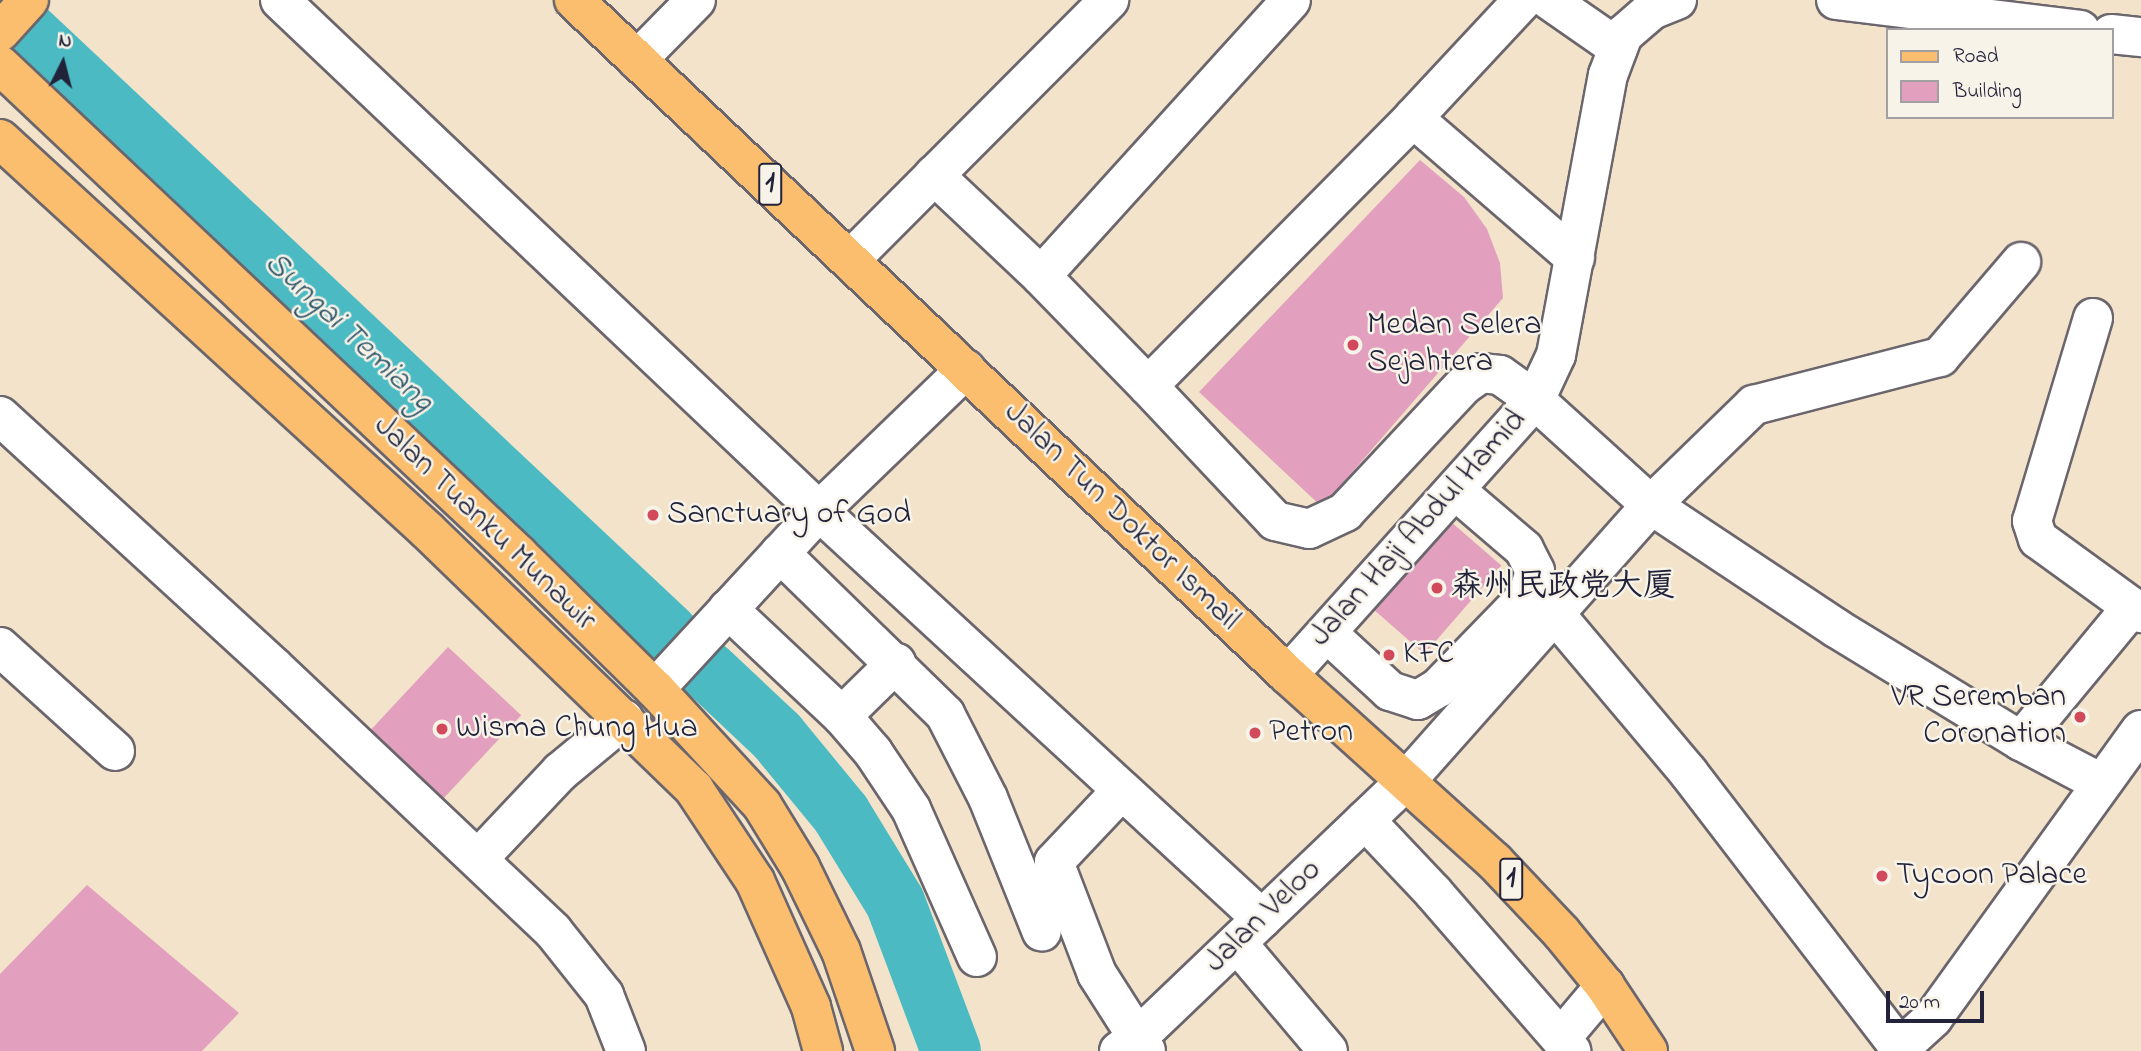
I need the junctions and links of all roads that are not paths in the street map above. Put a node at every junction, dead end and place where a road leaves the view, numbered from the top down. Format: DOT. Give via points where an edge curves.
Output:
graph roads {
  1 [pos="29,0"];
  2 [pos="280,0"];
  3 [pos="574,0"];
  4 [pos="696,0"];
  5 [pos="1109,0"];
  6 [pos="1292,0"];
  7 [pos="1523,0"];
  8 [pos="1549,0"];
  9 [pos="1836,0"];
  10 [pos="1660,3"];
  11 [pos="2064,28"];
  12 [pos="0,32"];
  13 [pos="2113,34"];
  14 [pos="2141,37"];
  15 [pos="1618,48"];
  16 [pos="637,60"];
  17 [pos="0,65"];
  18 [pos="1413,118"];
  19 [pos="0,139"];
  20 [pos="934,175"];
  21 [pos="1575,258"];
  22 [pos="851,259"];
  23 [pos="2021,262"];
  24 [pos="1041,275"];
  25 [pos="2093,318"];
  26 [pos="966,369"];
  27 [pos="1148,386"];
  28 [pos="1535,400"];
  29 [pos="0,416"];
  30 [pos="1455,490"];
  31 [pos="1651,505"];
  32 [pos="819,511"];
  33 [pos="780,553"];
  34 [pos="728,609"];
  35 [pos="2136,610"];
  36 [pos="930,613"];
  37 [pos="1555,614"];
  38 [pos="1327,633"];
  39 [pos="1,648"];
  40 [pos="891,659"];
  41 [pos="1287,675"];
  42 [pos="655,689"];
  43 [pos="842,716"];
  44 [pos="624,719"];
  45 [pos="2141,730"];
  46 [pos="2021,741"];
  47 [pos="115,751"];
  48 [pos="1407,780"];
  49 [pos="2101,783"];
  50 [pos="1122,790"];
  51 [pos="1365,820"];
  52 [pos="478,859"];
  53 [pos="1249,931"];
  54 [pos="1042,932"];
  55 [pos="977,957"];
  56 [pos="1605,986"];
  57 [pos="1567,1044"];
  58 [pos="1134,1047"];
  59 [pos="1320,1049"];
  60 [pos="1900,1050"];
  61 [pos="626,1051"];
  62 [pos="823,1051"];
  63 [pos="875,1051"];
  64 [pos="1647,1051"];
  1 -- 12 [label="main road"];
  2 -- 32 [label="street"];
  3 -- 16 [label="main road, Jalan Tun Doktor Ismail / 1"];
  4 -- 16 [label="street"];
  5 -- 20 [label="street"];
  6 -- 24 [label="street"];
  7 -- 18 [label="street"];
  8 -- 15 [label="street"];
  9 -- 11 [label="street"];
  10 -- 15 [label="street, Jalan Haji Abdul Hamid" via="1623,35"];
  13 -- 14 [label="street"];
  15 -- 21 [label="street, Jalan Haji Abdul Hamid" via="1608,75"];
  16 -- 22 [label="main road, Jalan Tun Doktor Ismail / 1"];
  17 -- 42 [label="main road, Jalan Tuanku Munawir"];
  18 -- 21 [label="street"];
  18 -- 27 [label="street"];
  19 -- 44 [label="main road, Jalan Tuanku Munawir" via="428,531"];
  20 -- 22 [label="street"];
  20 -- 24 [label="street"];
  21 -- 28 [label="street, Jalan Haji Abdul Hamid" via="1556,355"];
  22 -- 26 [label="main road, Jalan Tun Doktor Ismail / 1"];
  23 -- 31 [label="street, Jalan Veloo" via="1940,358 1754,405"];
  24 -- 27 [label="street"];
  25 -- 35 [label="street" via="2032,521 2038,539"];
  26 -- 32 [label="street"];
  26 -- 41 [label="main road, Jalan Tun Doktor Ismail / 1"];
  27 -- 28 [label="street" via="1275,521 1309,529 1345,512 1464,385 1481,373 1500,375"];
  28 -- 30 [label="street, Jalan Haji Abdul Hamid"];
  28 -- 31 [label="street"];
  29 -- 52 [label="street"];
  30 -- 38 [label="street, Jalan Haji Abdul Hamid"];
  30 -- 38 [label="street" via="1524,549 1535,571 1528,595 1438,688 1418,700 1390,691"];
  31 -- 37 [label="street, Jalan Veloo"];
  31 -- 46 [label="street" via="1836,628"];
  32 -- 33 [label="street"];
  32 -- 36 [label="street"];
  33 -- 34 [label="street"];
  33 -- 40 [label="street"];
  34 -- 42 [label="street"];
  34 -- 43 [label="street"];
  35 -- 46 [label="street"];
  36 -- 40 [label="street"];
  36 -- 50 [label="street"];
  37 -- 48 [label="street, Jalan Veloo"];
  37 -- 60 [label="street" via="1688,772"];
  38 -- 41 [label="street, Jalan Haji Abdul Hamid"];
  39 -- 47 [label="street"];
  40 -- 43 [label="street"];
  40 -- 54 [label="street" via="945,714 988,798"];
  41 -- 48 [label="main road, Jalan Tun Doktor Ismail / 1"];
  42 -- 63 [label="main road, Jalan Tuanku Munawir" via="775,825 841,951"];
  43 -- 55 [label="street" via="911,808"];
  44 -- 52 [label="street" via="560,772"];
  44 -- 62 [label="main road, Jalan Tuanku Munawir" via="694,789 755,881 811,1007"];
  45 -- 49 [label="street"];
  46 -- 49 [label="street"];
  48 -- 51 [label="street, Jalan Veloo"];
  48 -- 56 [label="main road, Jalan Tun Doktor Ismail / 1" via="1494,861"];
  49 -- 60 [label="street" via="1933,1018"];
  50 -- 53 [label="street"];
  50 -- 58 [label="street" via="1054,862 1097,974"];
  51 -- 53 [label="street, Jalan Veloo"];
  51 -- 57 [label="street"];
  52 -- 61 [label="street" via="553,931 604,995"];
  53 -- 58 [label="street, Jalan Veloo"];
  53 -- 59 [label="street"];
  56 -- 57 [label="street"];
  56 -- 64 [label="main road, Jalan Tun Doktor Ismail / 1"];
}
